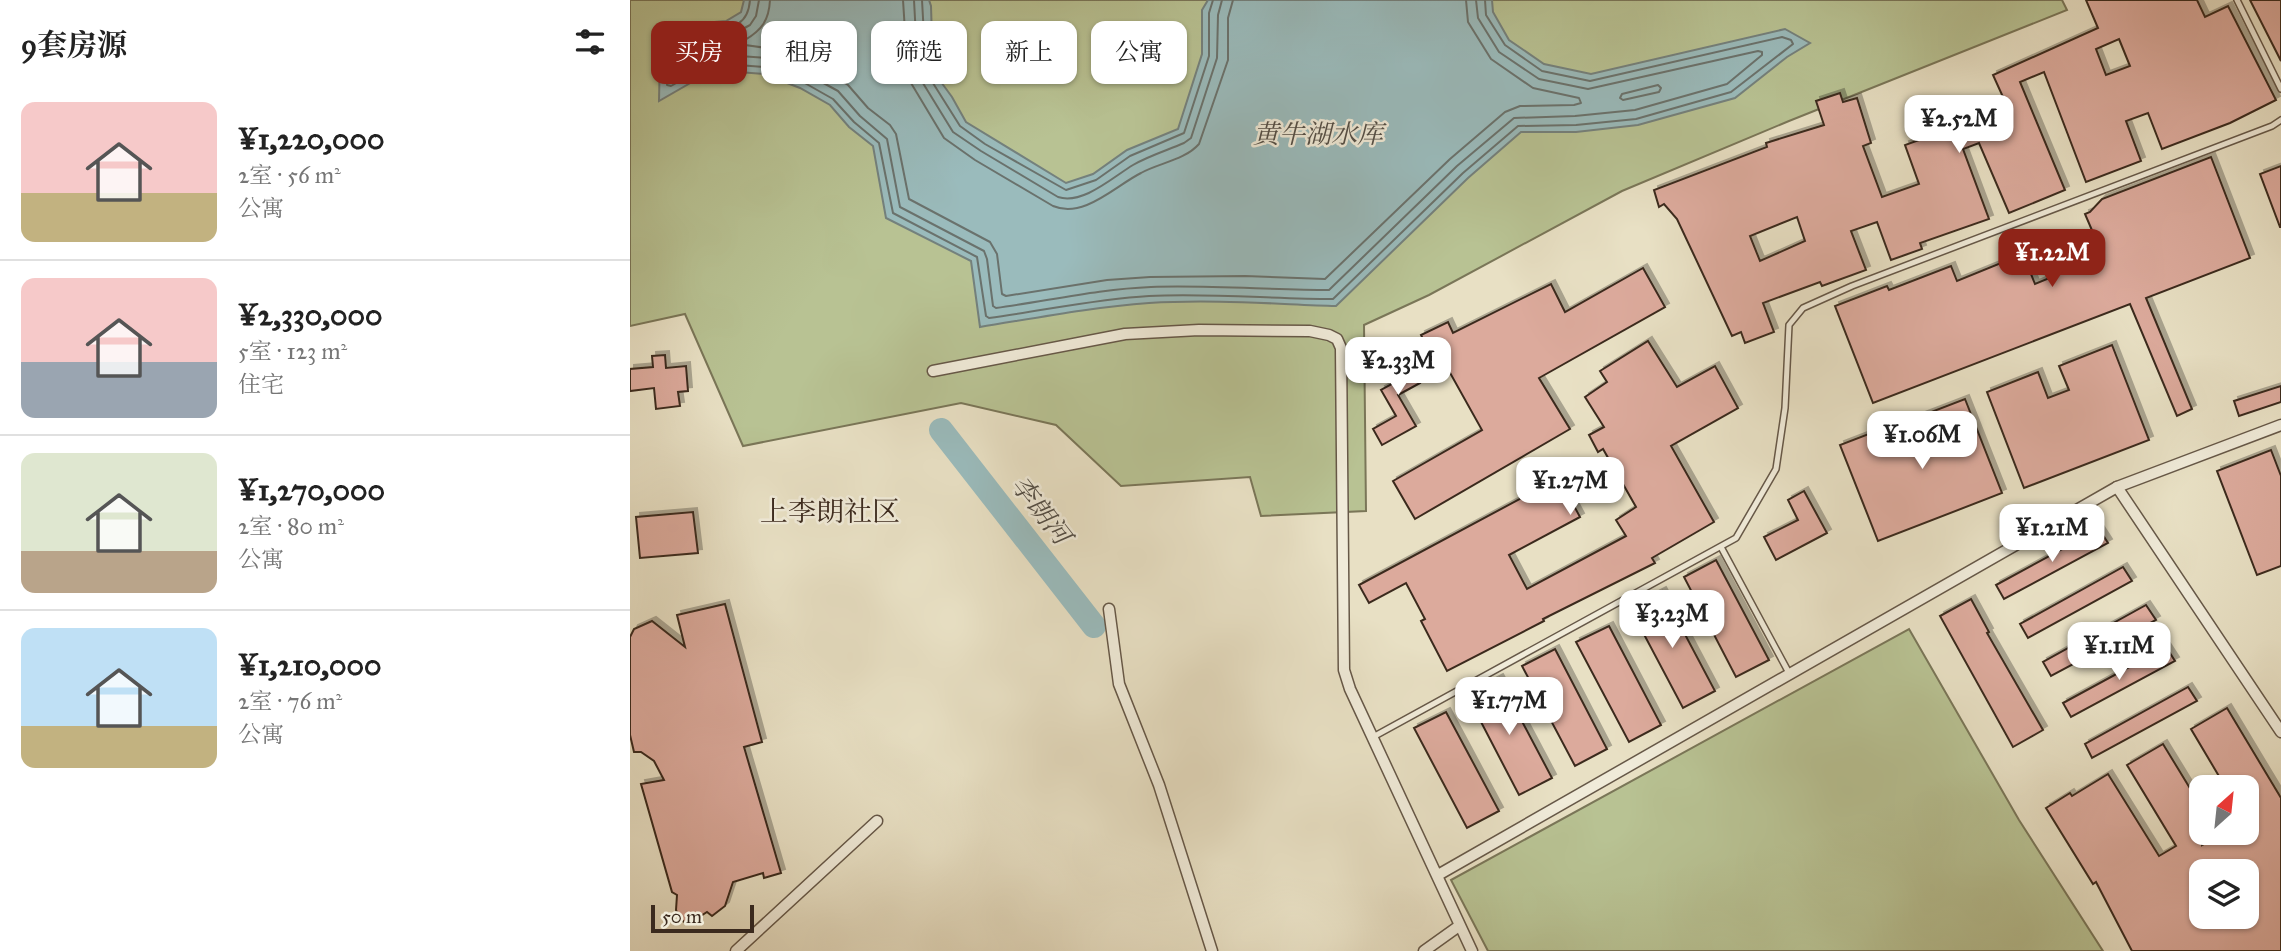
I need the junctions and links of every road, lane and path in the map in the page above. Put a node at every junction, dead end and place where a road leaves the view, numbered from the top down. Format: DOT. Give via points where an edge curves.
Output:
graph roads {
  1 [pos="2236,0"];
  2 [pos="2281,89"];
  3 [pos="2281,120"];
  4 [pos="933,371"];
  5 [pos="2281,425"];
  6 [pos="2118,487"];
  7 [pos="1721,547"];
  8 [pos="1109,609"];
  9 [pos="1790,674"];
  10 [pos="2281,732"];
  11 [pos="1373,737"];
  12 [pos="877,821"];
  13 [pos="1438,875"];
  14 [pos="1459,926"];
  15 [pos="740,949"];
  16 [pos="1212,951"];
  17 [pos="1424,951"];
  18 [pos="1472,951"];
  1 -- 2 [label="lane"];
  3 -- 7 [label="lane" via="1804,308 1789,325 1785,408 1776,468 1736,538"];
  4 -- 11 [label="street" via="1125,334 1310,331 1337,339 1341,348 1344,670"];
  5 -- 6 [label="street"];
  6 -- 9 [label="street"];
  6 -- 10 [label="street"];
  7 -- 9 [label="lane"];
  7 -- 11 [label="lane"];
  8 -- 16 [label="street" via="1118,684 1159,785"];
  9 -- 13 [label="street"];
  11 -- 13 [label="street"];
  12 -- 15 [label="street"];
  13 -- 14 [label="street"];
  14 -- 17 [label="street"];
  14 -- 18 [label="street"];
}
